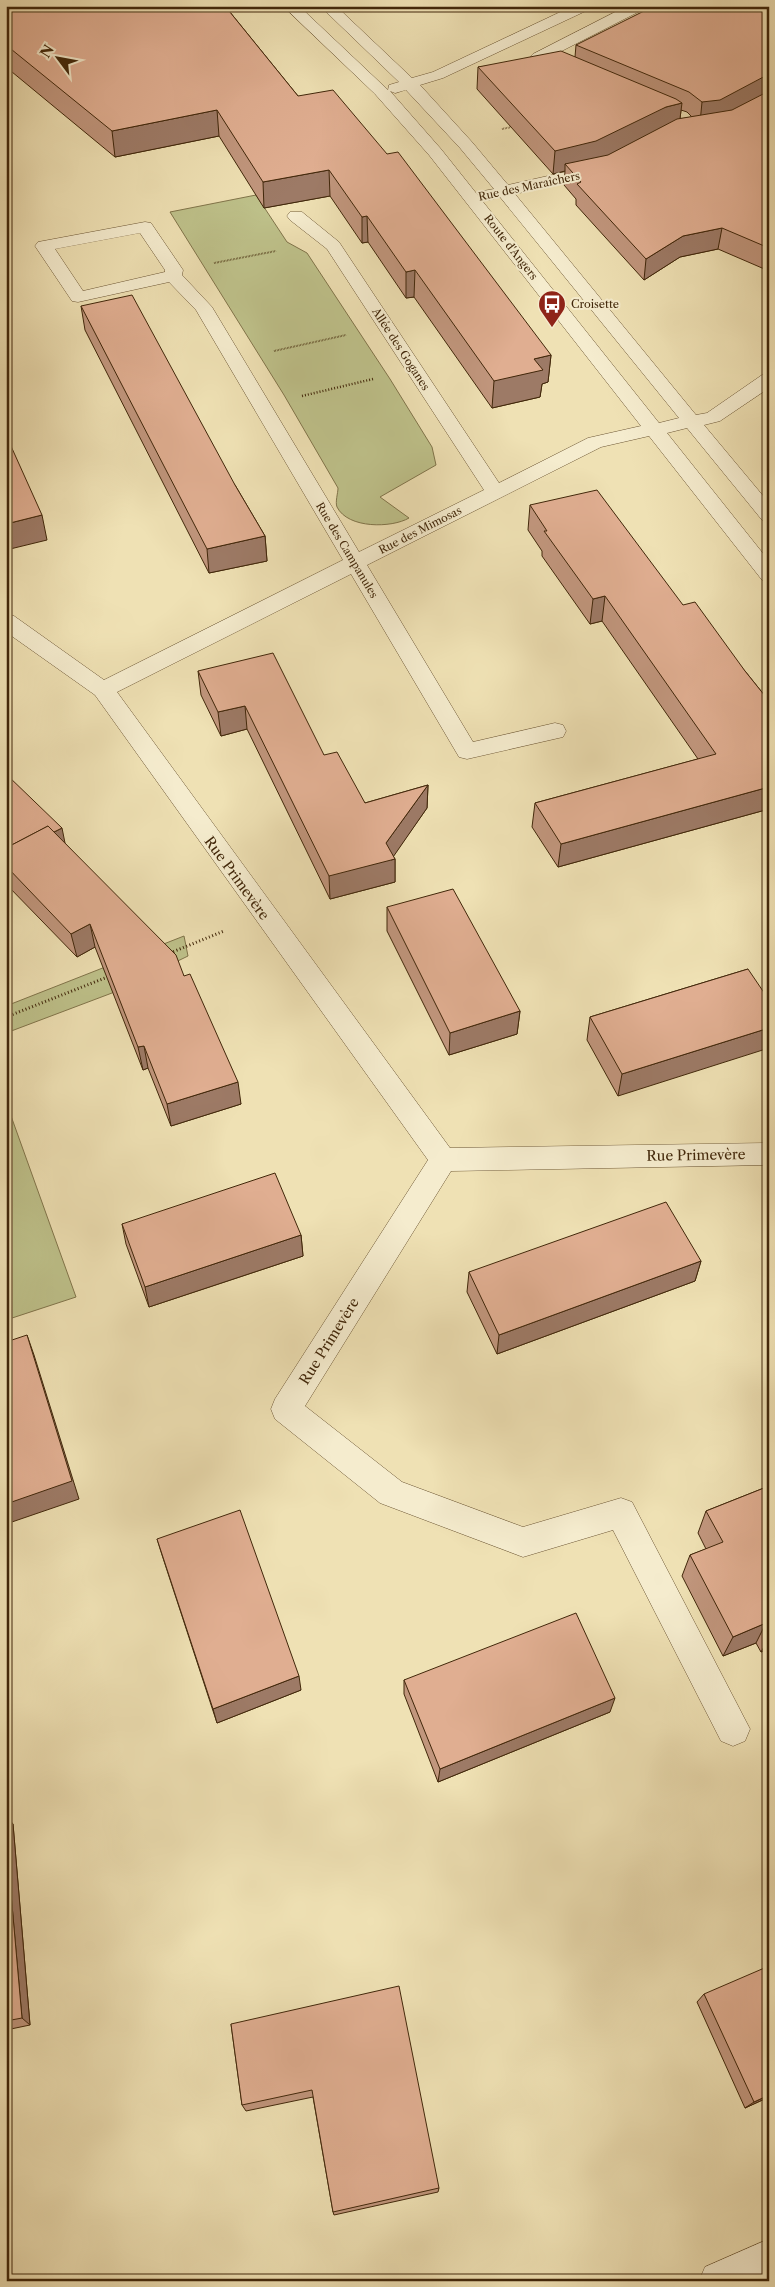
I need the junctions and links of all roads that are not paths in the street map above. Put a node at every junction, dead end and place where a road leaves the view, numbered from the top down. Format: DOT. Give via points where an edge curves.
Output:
graph roads {
  1 [pos="290,6"];
  2 [pos="327,6"];
  3 [pos="585,6"];
  4 [pos="639,6"];
  5 [pos="582,76"];
  6 [pos="410,84"];
  7 [pos="387,97"];
  8 [pos="429,97"];
  9 [pos="615,163"];
  10 [pos="504,192"];
  11 [pos="472,198"];
  12 [pos="296,216"];
  13 [pos="174,273"];
  14 [pos="769,379"];
  15 [pos="691,422"];
  16 [pos="652,428"];
  17 [pos="495,492"];
  18 [pos="769,516"];
  19 [pos="354,563"];
  20 [pos="769,575"];
  21 [pos="6,621"];
  22 [pos="103,690"];
  23 [pos="555,731"];
  24 [pos="769,1154"];
  25 [pos="444,1160"];
  26 [pos="733,1729"];
  27 [pos="769,2259"];
  28 [pos="719,2281"];
  1 -- 7 [label="street, Route d'Angers"];
  2 -- 6 [label="street"];
  3 -- 6 [label="street" via="438,75"];
  4 -- 5 [label="street" via="531,56"];
  6 -- 7 [label="street"];
  6 -- 8 [label="street"];
  7 -- 8 [label="street"];
  7 -- 11 [label="street, Route d'Angers"];
  8 -- 10 [label="street"];
  9 -- 10 [label="street, Rue des Maraîchers" via="599,170"];
  10 -- 11 [label="street, Rue des Maraîchers"];
  10 -- 15 [label="street"];
  11 -- 16 [label="street, Route d'Angers"];
  12 -- 17 [label="street, Allée des Goganes" via="333,246"];
  13 -- 13 [label="street, Rue des Campanules" via="145,227 44,246 78,297"];
  13 -- 19 [label="street, Rue des Campanules" via="203,307"];
  14 -- 15 [label="street, Rue des Mimosas" via="713,417"];
  15 -- 16 [label="street, Rue des Mimosas"];
  15 -- 18 [label="street"];
  16 -- 17 [label="street, Rue des Mimosas" via="595,442"];
  16 -- 20 [label="street, Route d'Angers"];
  17 -- 19 [label="street, Rue des Mimosas"];
  19 -- 22 [label="street, Rue des Mimosas"];
  19 -- 23 [label="street, Rue des Campanules" via="467,751"];
  21 -- 22 [label="street, Rue Primevère"];
  22 -- 25 [label="street, Rue Primevère"];
  24 -- 25 [label="street, Rue Primevère"];
  25 -- 26 [label="street, Rue Primevère" via="286,1409 391,1493 523,1542 621,1513"];
  27 -- 28 [label="street"];
}
